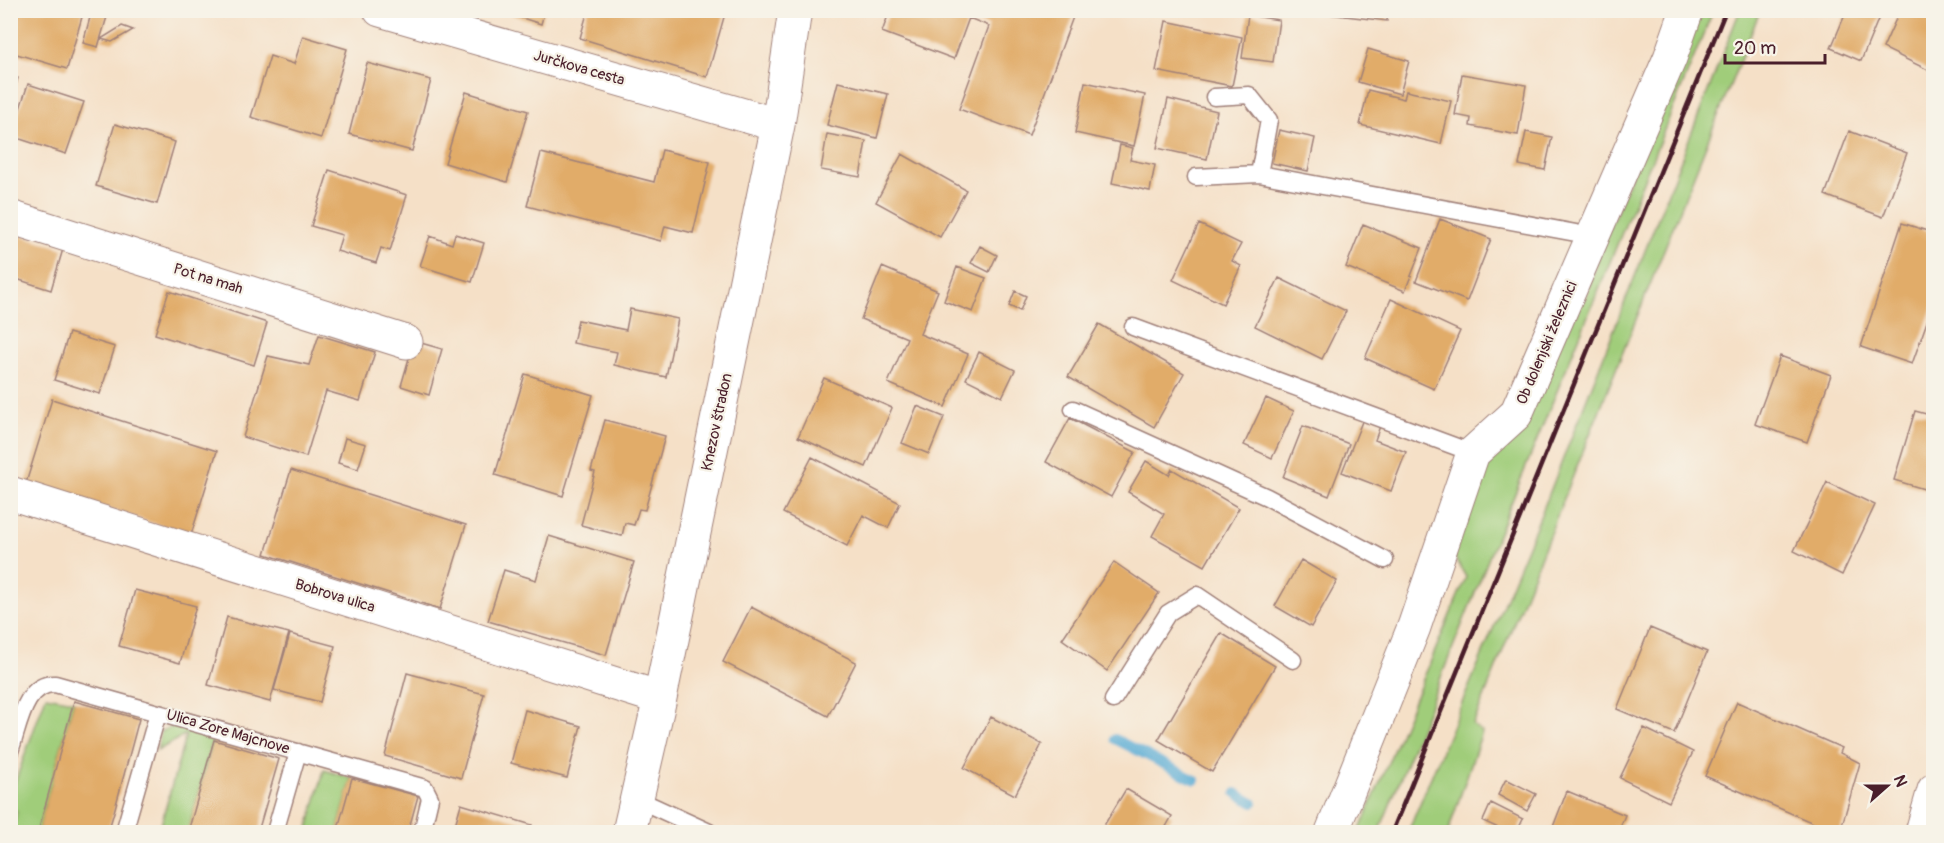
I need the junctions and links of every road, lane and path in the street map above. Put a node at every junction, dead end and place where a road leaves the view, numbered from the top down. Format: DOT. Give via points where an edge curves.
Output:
graph roads {
  1 [pos="380,10"];
  2 [pos="795,10"];
  3 [pos="1687,10"];
  4 [pos="1214,97"];
  5 [pos="778,125"];
  6 [pos="1259,174"];
  7 [pos="1196,177"];
  8 [pos="10,217"];
  9 [pos="1592,236"];
  10 [pos="1133,327"];
  11 [pos="406,342"];
  12 [pos="1073,409"];
  13 [pos="1473,453"];
  14 [pos="10,494"];
  15 [pos="1385,560"];
  16 [pos="1293,660"];
  17 [pos="660,698"];
  18 [pos="1113,700"];
  19 [pos="158,713"];
  20 [pos="10,751"];
  21 [pos="298,752"];
  22 [pos="1934,790"];
  23 [pos="637,799"];
  24 [pos="124,832"];
  25 [pos="275,832"];
  26 [pos="422,832"];
  27 [pos="629,832"];
  28 [pos="709,832"];
  29 [pos="1332,832"];
  30 [pos="1922,832"];
  1 -- 5 [label="street, Jurčkova cesta"];
  2 -- 5 [label="street, Knezov štradon"];
  3 -- 9 [label="street, Ob dolenjski železnici"];
  4 -- 6 [label="lane" via="1249,95 1269,120"];
  5 -- 17 [label="street, Knezov štradon"];
  6 -- 7 [label="lane"];
  6 -- 9 [label="lane"];
  8 -- 11 [label="street, Pot na mah"];
  9 -- 13 [label="street, Ob dolenjski železnici" via="1516,414"];
  10 -- 13 [label="lane"];
  12 -- 15 [label="lane" via="1268,497"];
  13 -- 29 [label="street, Ob dolenjski železnici" via="1414,627"];
  14 -- 17 [label="street, Bobrova ulica"];
  16 -- 18 [label="lane" via="1197,595 1168,613"];
  17 -- 23 [label="street, Knezov štradon"];
  19 -- 20 [label="lane, Ulica Zore Majcnove" via="56,684 44,685 28,700"];
  19 -- 21 [label="lane, Ulica Zore Majcnove"];
  19 -- 24 [label="lane, Ulica Zore Majcnove"];
  21 -- 25 [label="lane, Ulica Zore Majcnove"];
  21 -- 26 [label="lane, Ulica Zore Majcnove" via="425,788 430,798"];
  22 -- 30 [label="street"];
  23 -- 27 [label="street, Knezov štradon"];
  23 -- 28 [label="lane"];
}
